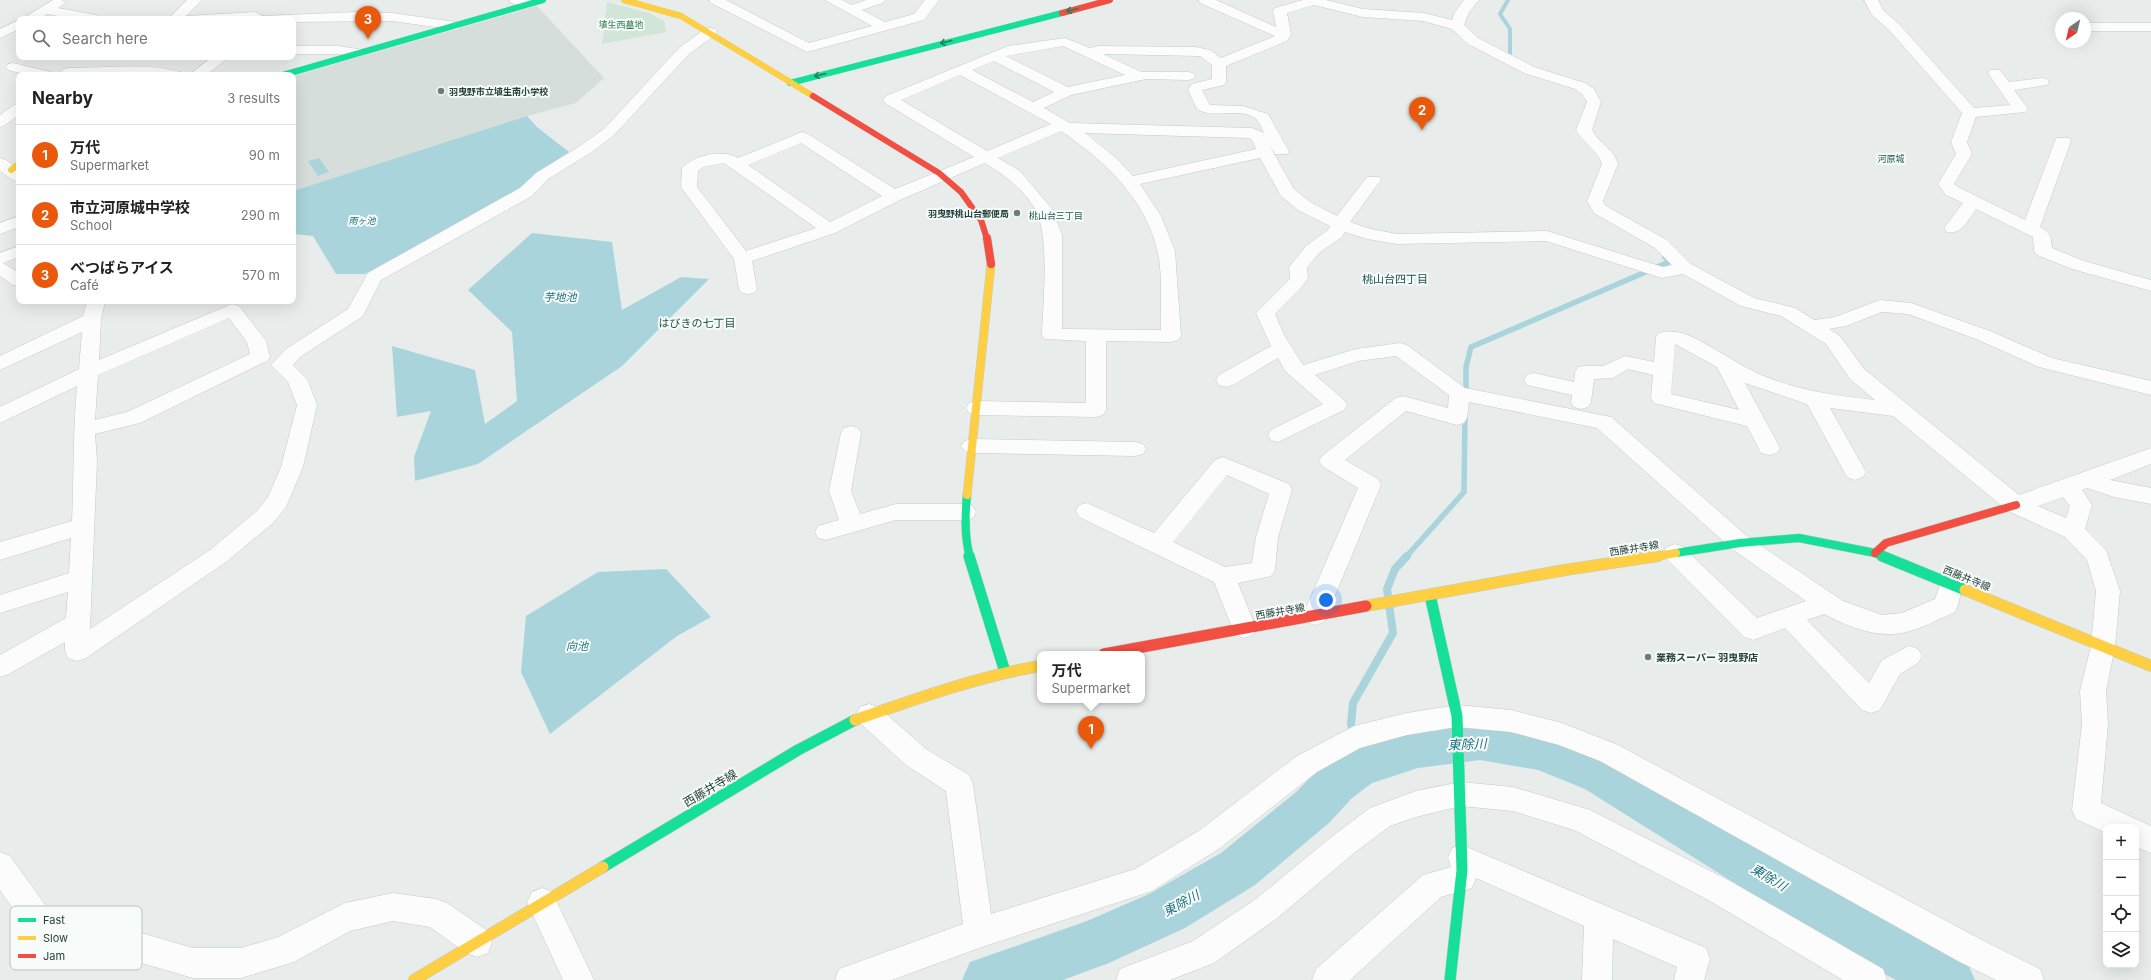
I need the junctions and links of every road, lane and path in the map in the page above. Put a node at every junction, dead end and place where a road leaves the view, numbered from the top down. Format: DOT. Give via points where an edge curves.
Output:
graph roads {
  1 [pos="64,0"];
  2 [pos="195,0"];
  3 [pos="516,0"];
  4 [pos="544,0"];
  5 [pos="624,0"];
  6 [pos="716,0"];
  7 [pos="832,0"];
  8 [pos="878,0"];
  9 [pos="932,0"];
  10 [pos="1076,0"];
  11 [pos="1110,0"];
  12 [pos="1206,0"];
  13 [pos="1367,0"];
  14 [pos="1872,0"];
  15 [pos="1465,2"];
  16 [pos="1290,3"];
  17 [pos="529,4"];
  18 [pos="1415,6"];
  19 [pos="45,10"];
  20 [pos="851,10"];
  21 [pos="1351,10"];
  22 [pos="260,15"];
  23 [pos="34,16"];
  24 [pos="79,16"];
  25 [pos="179,16"];
  26 [pos="242,16"];
  27 [pos="1424,17"];
  28 [pos="16,26"];
  29 [pos="456,26"];
  30 [pos="1457,26"];
  31 [pos="884,27"];
  32 [pos="2091,27"];
  33 [pos="2151,27"];
  34 [pos="710,32"];
  35 [pos="8,33"];
  36 [pos="1284,34"];
  37 [pos="296,50"];
  38 [pos="359,53"];
  39 [pos="1090,53"];
  40 [pos="996,56"];
  41 [pos="134,60"];
  42 [pos="218,60"];
  43 [pos="1219,64"];
  44 [pos="14,67"];
  45 [pos="961,70"];
  46 [pos="34,72"];
  47 [pos="69,72"];
  48 [pos="121,72"];
  49 [pos="152,72"];
  50 [pos="200,72"];
  51 [pos="293,72"];
  52 [pos="1995,73"];
  53 [pos="779,76"];
  54 [pos="1139,76"];
  55 [pos="1188,76"];
  56 [pos="2042,82"];
  57 [pos="790,83"];
  58 [pos="2005,87"];
  59 [pos="1066,92"];
  60 [pos="1032,108"];
  61 [pos="16,110"];
  62 [pos="1970,113"];
  63 [pos="0,122"];
  64 [pos="1065,127"];
  65 [pos="2063,141"];
  66 [pos="1265,152"];
  67 [pos="986,156"];
  68 [pos="737,164"];
  69 [pos="941,175"];
  70 [pos="1373,180"];
  71 [pos="1131,181"];
  72 [pos="894,196"];
  73 [pos="1973,201"];
  74 [pos="16,222"];
  75 [pos="1337,223"];
  76 [pos="1953,228"];
  77 [pos="2031,228"];
  78 [pos="0,229"];
  79 [pos="829,230"];
  80 [pos="16,252"];
  81 [pos="743,258"];
  82 [pos="0,259"];
  83 [pos="0,268"];
  84 [pos="1685,268"];
  85 [pos="16,279"];
  86 [pos="2151,286"];
  87 [pos="748,289"];
  88 [pos="94,310"];
  89 [pos="1810,326"];
  90 [pos="1096,337"];
  91 [pos="1281,348"];
  92 [pos="1725,363"];
  93 [pos="0,364"];
  94 [pos="1663,371"];
  95 [pos="88,372"];
  96 [pos="1300,373"];
  97 [pos="1226,380"];
  98 [pos="1534,380"];
  99 [pos="2151,388"];
  100 [pos="1459,393"];
  101 [pos="1814,398"];
  102 [pos="976,408"];
  103 [pos="1899,410"];
  104 [pos="0,416"];
  105 [pos="1755,421"];
  106 [pos="84,430"];
  107 [pos="851,433"];
  108 [pos="1278,435"];
  109 [pos="972,446"];
  110 [pos="1769,448"];
  111 [pos="1135,449"];
  112 [pos="2151,455"];
  113 [pos="1855,472"];
  114 [pos="2077,483"];
  115 [pos="2151,496"];
  116 [pos="2016,505"];
  117 [pos="1086,510"];
  118 [pos="965,512"];
  119 [pos="852,524"];
  120 [pos="83,526"];
  121 [pos="2073,531"];
  122 [pos="826,532"];
  123 [pos="1740,543"];
  124 [pos="1157,545"];
  125 [pos="0,550"];
  126 [pos="1675,553"];
  127 [pos="1875,553"];
  128 [pos="1223,576"];
  129 [pos="80,579"];
  130 [pos="1951,583"];
  131 [pos="1430,595"];
  132 [pos="1827,603"];
  133 [pos="0,604"];
  134 [pos="1315,615"];
  135 [pos="1789,617"];
  136 [pos="78,623"];
  137 [pos="1244,628"];
  138 [pos="2103,646"];
  139 [pos="1120,651"];
  140 [pos="1909,656"];
  141 [pos="2151,666"];
  142 [pos="0,667"];
  143 [pos="1037,667"];
  144 [pos="1005,672"];
  145 [pos="869,715"];
  146 [pos="1457,716"];
  147 [pos="1461,794"];
  148 [pos="2117,824"];
  149 [pos="2139,834"];
  150 [pos="2151,840"];
  151 [pos="0,866"];
  152 [pos="1462,868"];
  153 [pos="542,902"];
  154 [pos="28,906"];
  155 [pos="1599,917"];
  156 [pos="979,933"];
  157 [pos="477,942"];
  158 [pos="142,949"];
  159 [pos="414,980"];
  160 [pos="579,980"];
  161 [pos="850,980"];
  162 [pos="1131,980"];
  163 [pos="1327,980"];
  164 [pos="1450,980"];
  165 [pos="1597,980"];
  166 [pos="1689,980"];
  167 [pos="1872,980"];
  168 [pos="2029,980"];
  1 -- 19 [label="street"];
  2 -- 25 [label="street"];
  3 -- 17 [label="street"];
  4 -- 17 [label="street"];
  5 -- 34 [label="street" via="681,16"];
  6 -- 31 [label="street" via="807,48"];
  7 -- 20 [label="street"];
  8 -- 20 [label="street"];
  9 -- 31 [label="street" via="919,17"];
  10 -- 53 [label="street"];
  11 -- 57 [label="street, one-way"];
  12 -- 36 [label="street"];
  13 -- 21 [label="street"];
  14 -- 62 [label="street" via="1877,12 1895,28"];
  15 -- 30 [label="street"];
  16 -- 21 [label="street" via="1314,1"];
  16 -- 36 [label="street" via="1280,11"];
  17 -- 29 [label="street"];
  18 -- 27 [label="street"];
  19 -- 23 [label="street"];
  19 -- 24 [label="street"];
  20 -- 31 [label="street"];
  21 -- 27 [label="street"];
  22 -- 26 [label="street"];
  22 -- 29 [label="street" via="392,16"];
  27 -- 30 [label="street"];
  28 -- 35 [label="street"];
  29 -- 38 [label="street"];
  30 -- 84 [label="street" via="1474,41 1529,70 1580,86 1589,92 1594,102 1584,130 1588,138 1608,157 1610,164 1595,202 1600,210 1661,244"];
  32 -- 33 [label="street"];
  34 -- 53 [label="street"];
  34 -- 136 [label="street" via="684,51 609,132 586,149 542,176 526,192 374,277 356,312 293,353 281,365 297,379 307,405 292,467 278,501 265,517 218,556 77,651"];
  36 -- 43 [label="street" via="1282,38"];
  37 -- 38 [label="street"];
  38 -- 51 [label="street"];
  39 -- 40 [label="street" via="1065,42 1008,50"];
  39 -- 43 [label="street" via="1098,50 1196,51 1205,53"];
  39 -- 54 [label="street"];
  40 -- 45 [label="street"];
  40 -- 59 [label="street"];
  41 -- 48 [label="street"];
  42 -- 50 [label="street"];
  43 -- 75 [label="street" via="1218,82 1197,87 1195,90 1202,106 1250,111 1263,117 1281,152 1284,170 1308,200 1322,208"];
  44 -- 46 [label="street"];
  45 -- 60 [label="street"];
  45 -- 67 [label="street" via="890,100"];
  47 -- 48 [label="street"];
  48 -- 49 [label="street"];
  52 -- 58 [label="street"];
  53 -- 57 [label="street"];
  54 -- 55 [label="street"];
  54 -- 59 [label="street"];
  56 -- 58 [label="street"];
  57 -- 69 [label="street"];
  58 -- 62 [label="street" via="2020,109"];
  59 -- 60 [label="street"];
  60 -- 64 [label="street"];
  61 -- 63 [label="street"];
  62 -- 73 [label="street" via="1959,142 1964,154 1946,184 1952,191"];
  64 -- 66 [label="street" via="1252,133 1259,137"];
  64 -- 67 [label="street"];
  64 -- 71 [label="street" via="1093,144"];
  65 -- 77 [label="street"];
  66 -- 71 [label="street"];
  66 -- 75 [label="street" via="1287,192 1304,206"];
  67 -- 69 [label="street"];
  67 -- 90 [label="street" via="1014,174 1044,209 1053,235 1052,335"];
  68 -- 72 [label="street" via="802,137"];
  68 -- 79 [label="street"];
  68 -- 81 [label="street" via="728,158 698,163 690,168 689,187"];
  69 -- 72 [label="street"];
  69 -- 102 [label="street" via="962,192 979,213 988,234 992,259"];
  70 -- 75 [label="street"];
  71 -- 90 [label="street" via="1150,214 1166,252 1171,336"];
  72 -- 79 [label="street"];
  73 -- 76 [label="street"];
  73 -- 77 [label="street"];
  74 -- 78 [label="street"];
  75 -- 84 [label="street" via="1367,234 1397,239 1548,236 1662,273"];
  75 -- 91 [label="street" via="1336,233 1313,249 1298,267 1299,278 1294,285 1265,313"];
  77 -- 86 [label="street" via="2042,235 2043,250 2078,265"];
  79 -- 81 [label="street"];
  80 -- 82 [label="street"];
  81 -- 87 [label="street"];
  83 -- 85 [label="street"];
  84 -- 89 [label="street" via="1748,302 1788,312"];
  88 -- 93 [label="street"];
  88 -- 95 [label="street"];
  89 -- 99 [label="street" via="1839,322 1880,306 1911,309 1983,335 2046,363"];
  89 -- 103 [label="street" via="1833,340 1857,374"];
  90 -- 102 [label="street" via="1096,410"];
  91 -- 96 [label="street" via="1292,366"];
  91 -- 97 [label="street"];
  92 -- 94 [label="street" via="1683,339 1666,338"];
  92 -- 101 [label="street" via="1750,378"];
  92 -- 105 [label="street"];
  94 -- 98 [label="street" via="1625,362 1606,373 1585,372 1582,397"];
  94 -- 105 [label="street" via="1661,398"];
  95 -- 104 [label="street"];
  95 -- 106 [label="street"];
  95 -- 106 [label="street" via="232,310 256,341 260,357 133,418"];
  96 -- 100 [label="street" via="1356,355 1400,349"];
  96 -- 108 [label="street" via="1337,405"];
  100 -- 123 [label="street" via="1604,422"];
  100 -- 134 [label="street" via="1457,418 1403,403 1330,461 1370,485"];
  101 -- 103 [label="street"];
  101 -- 113 [label="street"];
  102 -- 109 [label="street"];
  103 -- 116 [label="street"];
  105 -- 110 [label="street"];
  106 -- 120 [label="street" via="86,461"];
  107 -- 119 [label="street" via="840,490"];
  109 -- 111 [label="street"];
  109 -- 118 [label="street"];
  112 -- 114 [label="street"];
  114 -- 115 [label="street"];
  114 -- 116 [label="street"];
  114 -- 121 [label="street" via="2081,505"];
  116 -- 121 [label="street"];
  116 -- 127 [label="street" via="1886,543"];
  117 -- 124 [label="street"];
  118 -- 119 [label="street" via="896,512"];
  118 -- 144 [label="street" via="967,548"];
  119 -- 122 [label="street"];
  120 -- 125 [label="street"];
  120 -- 129 [label="street"];
  121 -- 138 [label="street" via="2098,556 2108,591"];
  123 -- 126 [label="street, 西藤井寺線"];
  123 -- 127 [label="street, 西藤井寺線" via="1799,538"];
  123 -- 132 [label="street"];
  124 -- 128 [label="street"];
  124 -- 128 [label="street" via="1223,464 1281,490 1267,537 1262,570"];
  126 -- 131 [label="street, 西藤井寺線" via="1558,571"];
  126 -- 135 [label="street" via="1753,630"];
  127 -- 130 [label="street, 西藤井寺線"];
  128 -- 137 [label="street"];
  129 -- 133 [label="street"];
  129 -- 136 [label="street"];
  130 -- 132 [label="street" via="1946,605 1905,623 1882,625 1863,620"];
  130 -- 138 [label="street, 西藤井寺線"];
  131 -- 134 [label="street, 西藤井寺線"];
  131 -- 146 [label="street"];
  132 -- 135 [label="street"];
  134 -- 137 [label="street, 西藤井寺線"];
  135 -- 140 [label="street" via="1872,702 1891,667"];
  136 -- 142 [label="street"];
  137 -- 139 [label="street, 西藤井寺線"];
  138 -- 141 [label="street, 西藤井寺線"];
  138 -- 148 [label="street" via="2093,690 2095,724 2086,810"];
  143 -- 144 [label="street, 西藤井寺線"];
  144 -- 145 [label="street, 西藤井寺線"];
  145 -- 153 [label="street, 西藤井寺線" via="798,750"];
  145 -- 156 [label="street" via="916,757 959,784"];
  146 -- 147 [label="street"];
  146 -- 156 [label="street" via="1407,724 1354,738 1307,764 1210,839 1142,882"];
  146 -- 168 [label="street" via="1511,720 1562,734 1609,753 1969,950"];
  147 -- 152 [label="street"];
  147 -- 162 [label="street" via="1416,804 1380,817 1266,910 1203,952"];
  147 -- 167 [label="street" via="1513,799 1580,819 1720,891"];
  149 -- 150 [label="street"];
  151 -- 154 [label="street"];
  152 -- 155 [label="street"];
  152 -- 163 [label="street" via="1433,885"];
  152 -- 164 [label="street"];
  153 -- 157 [label="street, 西藤井寺線"];
  153 -- 160 [label="street"];
  155 -- 165 [label="street"];
  155 -- 166 [label="street" via="1694,959"];
  156 -- 161 [label="street"];
  157 -- 158 [label="street" via="436,913 393,907 344,918 283,951 241,963 193,963"];
  157 -- 159 [label="street, 西藤井寺線"];
}
